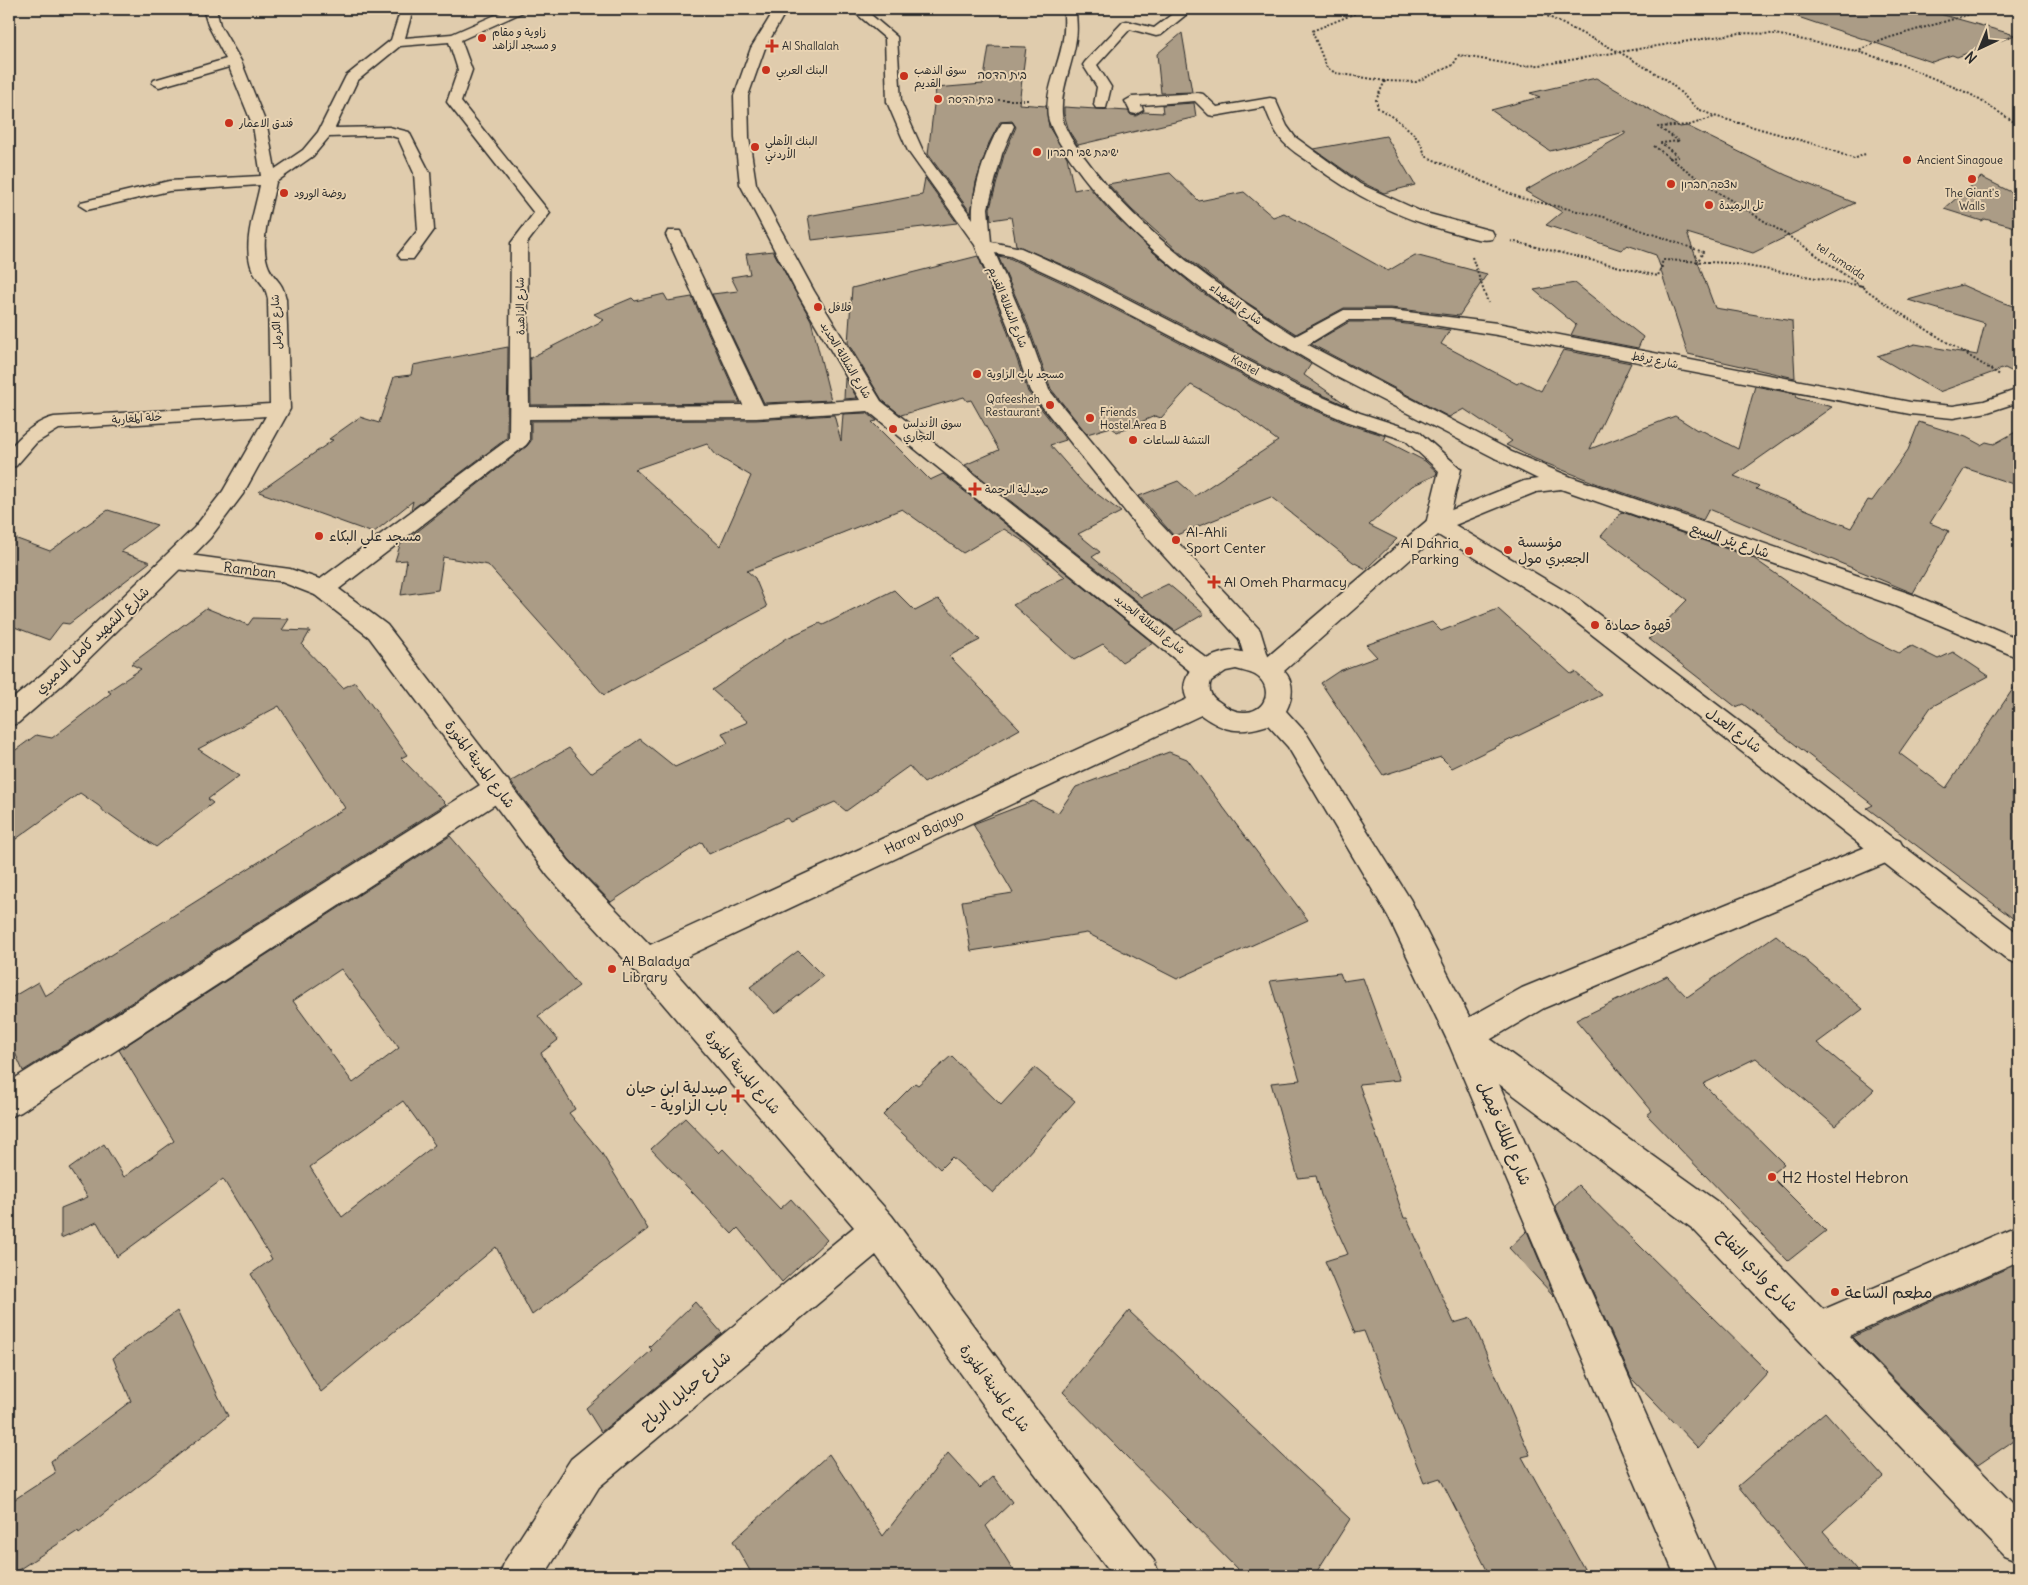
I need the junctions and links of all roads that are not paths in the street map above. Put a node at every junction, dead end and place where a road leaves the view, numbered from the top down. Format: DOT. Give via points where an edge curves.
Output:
graph roads {
  1 [pos="209,9"];
  2 [pos="407,9"];
  3 [pos="519,9"];
  4 [pos="782,9"];
  5 [pos="857,9"];
  6 [pos="1070,9"];
  7 [pos="1187,9"];
  8 [pos="454,38"];
  9 [pos="398,42"];
  10 [pos="234,61"];
  11 [pos="159,83"];
  12 [pos="1101,105"];
  13 [pos="1136,110"];
  14 [pos="1007,126"];
  15 [pos="324,133"];
  16 [pos="269,180"];
  17 [pos="87,205"];
  18 [pos="674,235"];
  19 [pos="1486,235"];
  20 [pos="983,245"];
  21 [pos="407,255"];
  22 [pos="1295,344"];
  23 [pos="2019,395"];
  24 [pos="873,405"];
  25 [pos="280,409"];
  26 [pos="756,412"];
  27 [pos="520,413"];
  28 [pos="9,461"];
  29 [pos="1563,482"];
  30 [pos="1437,524"];
  31 [pos="174,561"];
  32 [pos="323,589"];
  33 [pos="2019,649"];
  34 [pos="1263,668"];
  35 [pos="1205,670"];
  36 [pos="1203,703"];
  37 [pos="1272,713"];
  38 [pos="9,716"];
  39 [pos="498,788"];
  40 [pos="1890,849"];
  41 [pos="2019,951"];
  42 [pos="646,961"];
  43 [pos="1464,1038"];
  44 [pos="9,1101"];
  45 [pos="879,1229"];
  46 [pos="2019,1243"];
  47 [pos="1817,1331"];
  48 [pos="2019,1540"];
  49 [pos="520,1576"];
  50 [pos="1139,1576"];
  51 [pos="1696,1576"];
  1 -- 10 [label="street, شارع الكرمل" via="224,46"];
  2 -- 9 [label="street"];
  3 -- 8 [label="street"];
  4 -- 24 [label="street, شارع الشلالة الجديد" via="758,48 741,96 748,184 805,291"];
  5 -- 20 [label="street, شارع الشلالة القديم" via="891,37 894,102 916,151"];
  6 -- 22 [label="street, شارع الشهداء" via="1070,37 1055,115 1082,167 1135,223 1190,271 1251,317"];
  7 -- 12 [label="street" via="1156,32 1127,25 1090,65 1104,87"];
  8 -- 9 [label="street"];
  8 -- 27 [label="street, شارع الزاهدة" via="465,70 454,102 542,213 519,244"];
  9 -- 15 [label="street" via="350,80"];
  10 -- 11 [label="street"];
  10 -- 16 [label="street, شارع الكرمل" via="260,126"];
  13 -- 19 [label="street" via="1132,101 1198,97 1214,112 1270,102 1284,133 1335,176 1356,189 1406,214"];
  14 -- 20 [label="street" via="994,154 980,208"];
  15 -- 16 [label="street" via="308,153"];
  15 -- 21 [label="street" via="389,131 404,135 422,173 426,230"];
  16 -- 17 [label="street" via="169,186"];
  16 -- 25 [label="street, شارع الكرمل" via="256,244 261,269 274,285 277,299"];
  18 -- 26 [label="street"];
  20 -- 30 [label="street, Kastel" via="1015,252 1079,281 1292,392 1412,436 1450,469"];
  20 -- 34 [label="street, شارع الشلالة القديم" via="1040,391 1144,520 1251,636"];
  22 -- 23 [label="street, شارع ترفط" via="1344,315 1399,316 1498,329 1910,408 1953,412 1988,406"];
  22 -- 29 [label="street, شارع الشهداء" via="1344,373"];
  24 -- 26 [label="street"];
  24 -- 35 [label="street, شارع الشلالة الجديد"];
  25 -- 28 [label="street, خلة المغاربة" via="54,423 29,438"];
  25 -- 31 [label="street" via="232,494 202,533"];
  26 -- 27 [label="street"];
  27 -- 32 [label="street, شارع الزاهدة" via="519,441"];
  29 -- 30 [label="street, شارع بئر السبع" via="1532,486"];
  29 -- 33 [label="street, شارع بئر السبع" via="1903,600"];
  30 -- 34 [label="street"];
  30 -- 40 [label="street, شارع العدل" via="1570,605"];
  31 -- 32 [label="street, Ramban" via="282,574"];
  31 -- 38 [label="street, شارع الشهيد كامل الدميري" via="55,677"];
  32 -- 39 [label="street, شارع المدينة المنورة" via="378,631"];
  34 -- 35 [label="street" via="1241,661 1224,661"];
  34 -- 37 [label="street" via="1280,688 1278,705"];
  35 -- 36 [label="street" via="1197,685"];
  36 -- 37 [label="street" via="1223,717 1236,721 1250,721"];
  36 -- 42 [label="street, Harav Bajayo"];
  37 -- 43 [label="street, شارع الملك فيصل" via="1297,740 1399,908"];
  39 -- 42 [label="street, شارع المدينة المنورة" via="558,868"];
  39 -- 44 [label="street"];
  40 -- 41 [label="street, شارع العدل"];
  40 -- 43 [label="street" via="1533,998"];
  42 -- 45 [label="street, شارع المدينة المنورة"];
  43 -- 47 [label="street, شارع وادي التفاح" via="1706,1216"];
  43 -- 51 [label="street, شارع الملك فيصل"];
  45 -- 49 [label="street, شارع حبايل الرياح" via="585,1473"];
  45 -- 50 [label="street, شارع المدينة المنورة" via="1008,1407"];
  46 -- 47 [label="street"];
  47 -- 48 [label="street, شارع وادي التفاح"];
}
